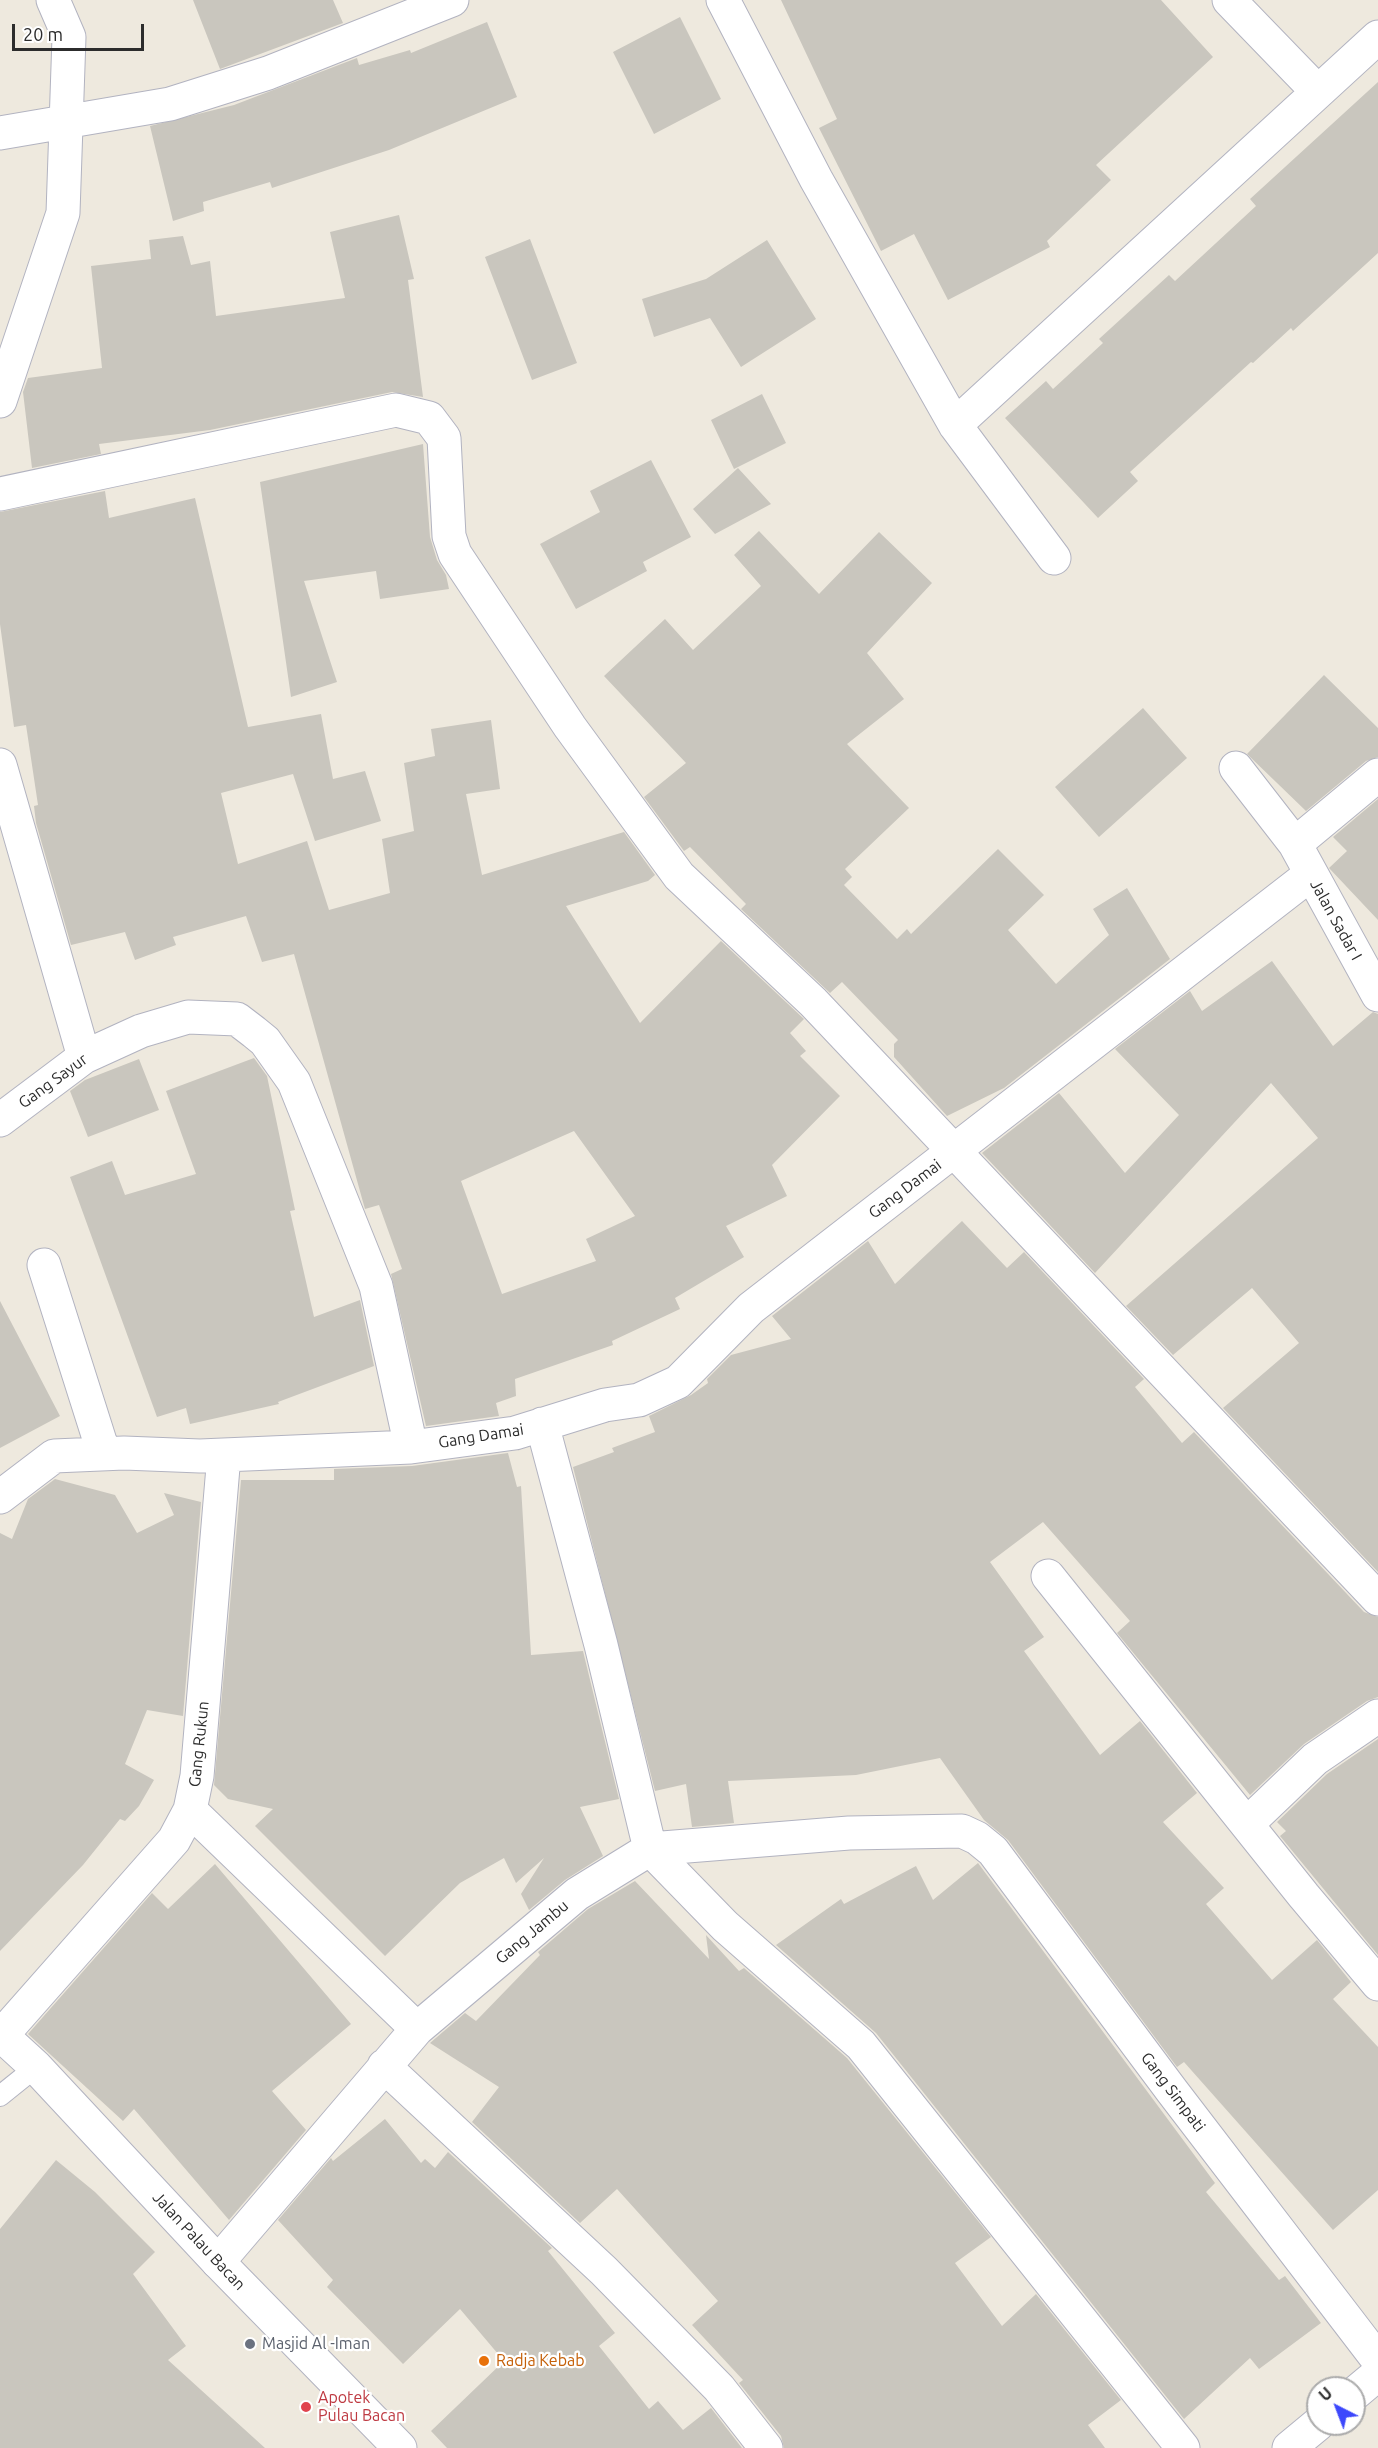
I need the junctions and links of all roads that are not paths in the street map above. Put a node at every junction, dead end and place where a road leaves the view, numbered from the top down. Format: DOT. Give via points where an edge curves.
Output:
graph roads {
  1 [pos="53,0"];
  2 [pos="452,0"];
  3 [pos="723,0"];
  4 [pos="1229,0"];
  5 [pos="1378,37"];
  6 [pos="1318,92"];
  7 [pos="68,122"];
  8 [pos="0,133"];
  9 [pos="0,401"];
  10 [pos="955,425"];
  11 [pos="0,494"];
  12 [pos="1054,558"];
  13 [pos="0,765"];
  14 [pos="1236,768"];
  15 [pos="1378,775"];
  16 [pos="1295,844"];
  17 [pos="1311,874"];
  18 [pos="1378,995"];
  19 [pos="84,1057"];
  20 [pos="0,1120"];
  21 [pos="956,1151"];
  22 [pos="44,1265"];
  23 [pos="542,1424"];
  24 [pos="411,1447"];
  25 [pos="104,1454"];
  26 [pos="224,1455"];
  27 [pos="0,1497"];
  28 [pos="1048,1576"];
  29 [pos="1378,1599"];
  30 [pos="1378,1716"];
  31 [pos="190,1810"];
  32 [pos="1247,1824"];
  33 [pos="962,1831"];
  34 [pos="650,1849"];
  35 [pos="1378,1984"];
  36 [pos="417,2029"];
  37 [pos="1,2035"];
  38 [pos="384,2066"];
  39 [pos="36,2067"];
  40 [pos="0,2096"];
  41 [pos="218,2262"];
  42 [pos="1378,2360"];
  43 [pos="1378,2374"];
  44 [pos="1366,2384"];
  45 [pos="1306,2434"];
  46 [pos="392,2446"];
  47 [pos="766,2448"];
  48 [pos="1183,2448"];
  49 [pos="1289,2448"];
  1 -- 7 [label="street" via="69,37"];
  2 -- 7 [label="street" via="268,73 170,104"];
  3 -- 10 [label="street" via="816,179"];
  4 -- 6 [label="street"];
  5 -- 6 [label="street"];
  6 -- 10 [label="street"];
  7 -- 8 [label="street"];
  7 -- 9 [label="street" via="63,213"];
  10 -- 12 [label="street"];
  11 -- 21 [label="street" via="396,410 429,418 444,438 449,536 455,554 570,728 679,876 813,1002"];
  13 -- 19 [label="street"];
  14 -- 16 [label="street, Jalan Sadar I"];
  15 -- 16 [label="street"];
  16 -- 17 [label="street, Jalan Sadar I"];
  17 -- 18 [label="street, Jalan Sadar I"];
  17 -- 21 [label="street, Gang Damai"];
  19 -- 20 [label="street, Gang Sayur"];
  19 -- 24 [label="street, Gang Sayur" via="141,1031 188,1017 237,1019 265,1041 294,1082 376,1286"];
  21 -- 23 [label="street, Gang Damai" via="751,1308 678,1382 639,1400 605,1405"];
  21 -- 29 [label="street"];
  22 -- 25 [label="street"];
  23 -- 24 [label="street, Gang Damai" via="515,1433"];
  23 -- 34 [label="street"];
  24 -- 26 [label="street, Gang Damai"];
  25 -- 26 [label="street, Gang Damai"];
  25 -- 27 [label="street, Gang Damai" via="54,1456"];
  26 -- 31 [label="street, Gang Rukun" via="197,1776"];
  28 -- 32 [label="street"];
  30 -- 32 [label="street" via="1315,1759"];
  31 -- 36 [label="street"];
  31 -- 37 [label="street, Gang Rukun" via="174,1839"];
  32 -- 35 [label="street"];
  33 -- 34 [label="street, Gang Jambu" via="849,1833"];
  33 -- 42 [label="street, Gang Simpati" via="993,1851"];
  34 -- 36 [label="street, Gang Jambu" via="577,1894"];
  34 -- 48 [label="street" via="725,1926 861,2045"];
  36 -- 38 [label="street, Gang Jambu"];
  37 -- 39 [label="street, Jalan Palau Bacan"];
  38 -- 41 [label="street, Gang Jambu"];
  38 -- 47 [label="street" via="604,2271 719,2388"];
  39 -- 40 [label="lane"];
  39 -- 41 [label="street, Jalan Palau Bacan"];
  41 -- 46 [label="street, Jalan Palau Bacan"];
  43 -- 44 [label="street"];
  45 -- 49 [label="street"];
}
